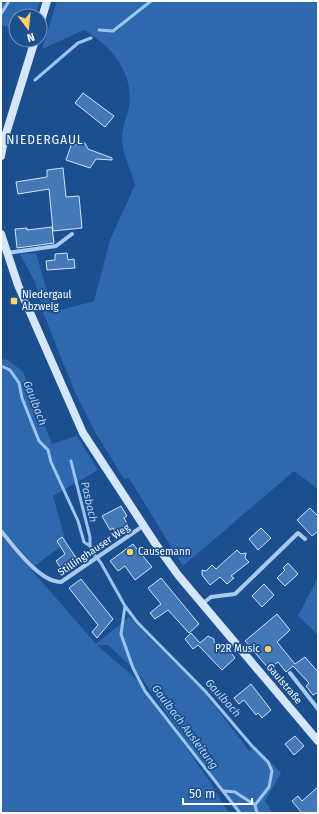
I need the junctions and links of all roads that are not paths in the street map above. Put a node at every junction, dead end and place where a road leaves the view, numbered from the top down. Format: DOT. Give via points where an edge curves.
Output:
graph roads {
  1 [pos="32,48"];
  2 [pos="3,140"];
  3 [pos="1,156"];
  4 [pos="1,234"];
  5 [pos="72,234"];
  6 [pos="6,253"];
  7 [pos="143,526"];
  8 [pos="1,531"];
  9 [pos="305,539"];
  10 [pos="202,604"];
  11 [pos="290,673"];
  12 [pos="318,710"];
  13 [pos="318,741"];
  1 -- 2 [label="main road"];
  2 -- 3 [label="main road"];
  4 -- 6 [label="main road, Gaulstraße"];
  5 -- 6 [label="street" via="56,246"];
  6 -- 7 [label="main road, Gaulstraße" via="83,433"];
  7 -- 8 [label="street, Stillinghauser Weg" via="61,582 51,581 35,570"];
  7 -- 10 [label="main road, Gaulstraße"];
  9 -- 10 [label="street" via="298,533 235,594 210,597"];
  10 -- 13 [label="main road, Gaulstraße"];
  11 -- 12 [label="street, Gaulstraße"];
}
